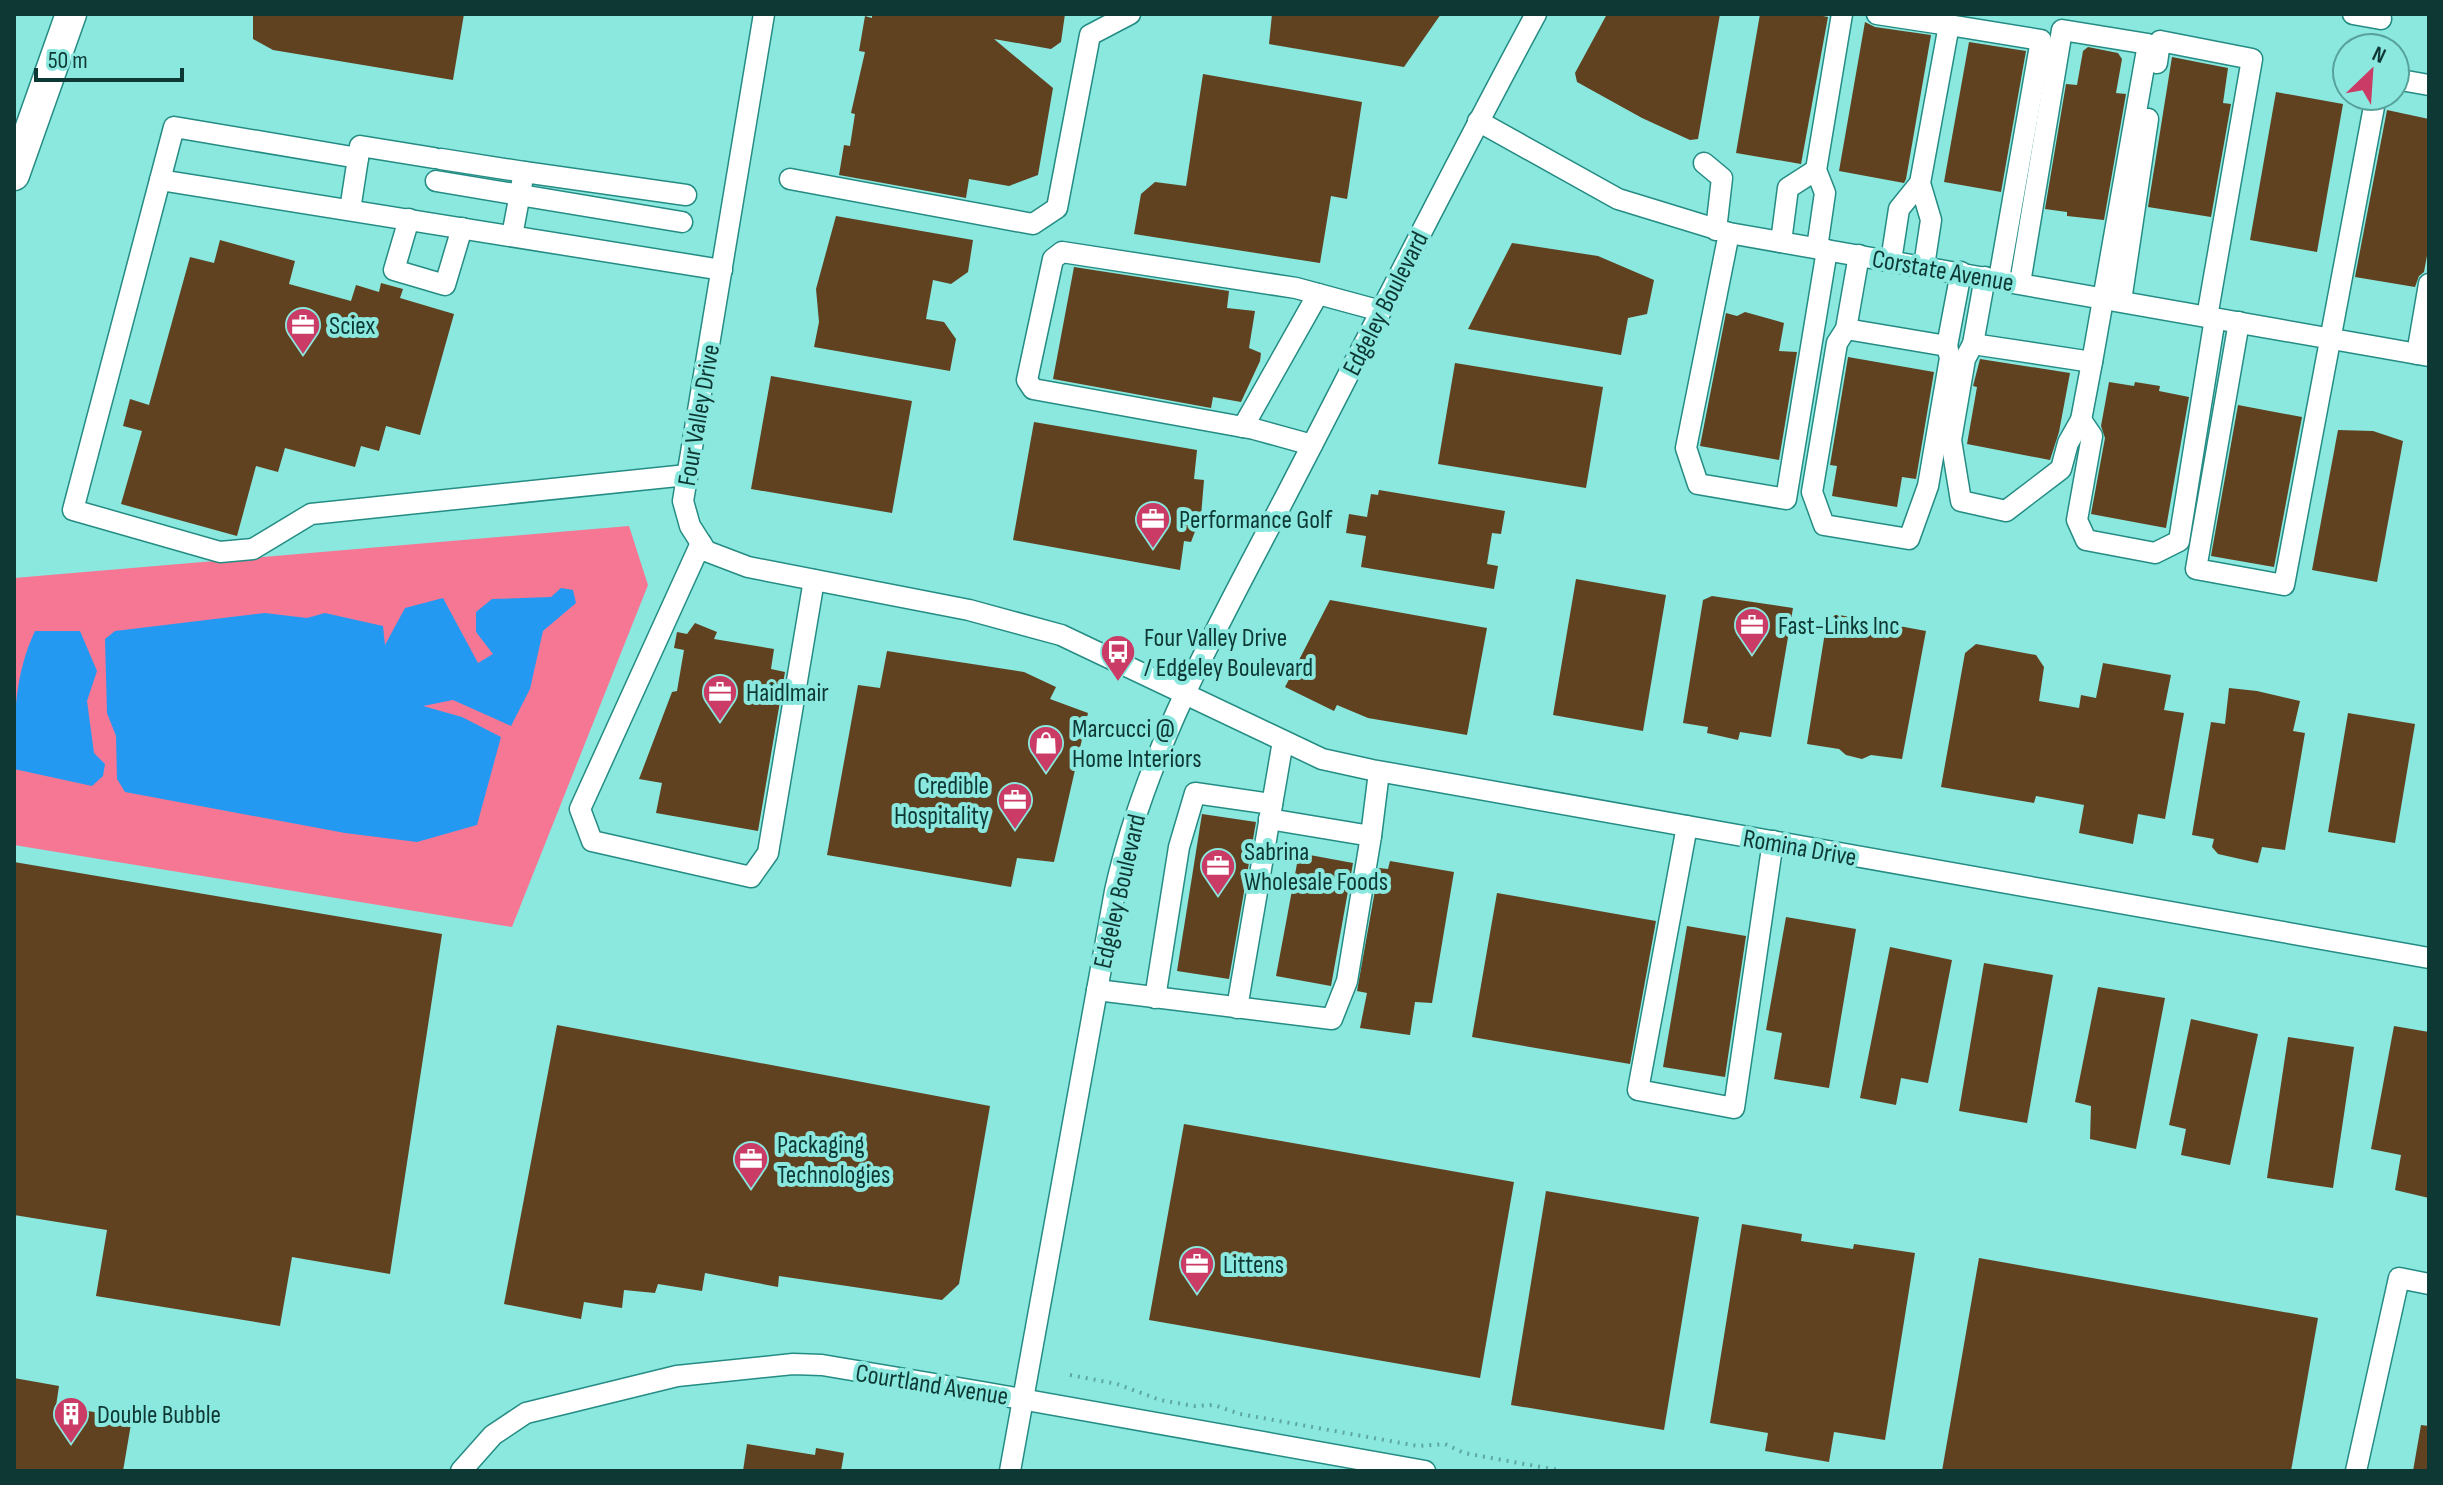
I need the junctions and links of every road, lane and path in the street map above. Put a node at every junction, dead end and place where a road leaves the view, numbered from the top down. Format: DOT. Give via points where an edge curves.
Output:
graph roads {
  1 [pos="71,14"];
  2 [pos="764,14"];
  3 [pos="1130,14"];
  4 [pos="1536,14"];
  5 [pos="1842,14"];
  6 [pos="1877,14"];
  7 [pos="2353,14"];
  8 [pos="2381,19"];
  9 [pos="1949,25"];
  10 [pos="2373,112"];
  11 [pos="1478,121"];
  12 [pos="358,158"];
  13 [pos="1704,163"];
  14 [pos="1816,170"];
  15 [pos="524,172"];
  16 [pos="14,175"];
  17 [pos="790,179"];
  18 [pos="160,180"];
  19 [pos="436,181"];
  20 [pos="1920,183"];
  21 [pos="520,195"];
  22 [pos="686,195"];
  23 [pos="350,210"];
  24 [pos="409,219"];
  25 [pos="682,222"];
  26 [pos="462,228"];
  27 [pos="1722,231"];
  28 [pos="512,236"];
  29 [pos="1781,242"];
  30 [pos="1822,249"];
  31 [pos="1859,255"];
  32 [pos="1891,261"];
  33 [pos="1924,266"];
  34 [pos="722,270"];
  35 [pos="1961,272"];
  36 [pos="1992,278"];
  37 [pos="2020,283"];
  38 [pos="2429,284"];
  39 [pos="1318,294"];
  40 [pos="2112,299"];
  41 [pos="1381,311"];
  42 [pos="2211,317"];
  43 [pos="2239,322"];
  44 [pos="1846,329"];
  45 [pos="2330,337"];
  46 [pos="1973,344"];
  47 [pos="1947,346"];
  48 [pos="2423,355"];
  49 [pos="2092,362"];
  50 [pos="2081,420"];
  51 [pos="1243,427"];
  52 [pos="1312,445"];
  53 [pos="687,475"];
  54 [pos="701,543"];
  55 [pos="814,580"];
  56 [pos="1184,695"];
  57 [pos="1283,741"];
  58 [pos="1379,772"];
  59 [pos="1271,811"];
  60 [pos="1687,826"];
  61 [pos="1371,836"];
  62 [pos="1773,841"];
  63 [pos="2429,958"];
  64 [pos="1097,990"];
  65 [pos="1155,998"];
  66 [pos="1237,1008"];
  67 [pos="2429,1284"];
  68 [pos="1070,1375"];
  69 [pos="1023,1399"];
  70 [pos="461,1471"];
  71 [pos="1010,1471"];
  72 [pos="1425,1471"];
  73 [pos="1563,1471"];
  74 [pos="2356,1471"];
  1 -- 16 [label="highway"];
  2 -- 34 [label="street, Four Valley Drive"];
  3 -- 17 [label="street" via="1090,35 1057,208 1033,224"];
  4 -- 11 [label="street, Edgeley Boulevard"];
  5 -- 14 [label="street"];
  6 -- 9 [label="street"];
  7 -- 8 [label="street"];
  9 -- 20 [label="street"];
  9 -- 36 [label="street" via="2041,40"];
  10 -- 45 [label="street"];
  11 -- 27 [label="street, Corstate Avenue" via="1618,199"];
  11 -- 41 [label="street, Edgeley Boulevard"];
  12 -- 15 [label="street" via="360,146"];
  12 -- 18 [label="street" via="174,127"];
  12 -- 23 [label="street"];
  13 -- 27 [label="street" via="1722,178"];
  14 -- 29 [label="street" via="1788,188"];
  14 -- 30 [label="street" via="1825,193"];
  15 -- 21 [label="street"];
  15 -- 22 [label="street"];
  18 -- 23 [label="street"];
  18 -- 53 [label="street" via="73,510 220,552 253,549 311,514"];
  19 -- 21 [label="street"];
  20 -- 32 [label="street" via="1899,209"];
  20 -- 33 [label="street" via="1931,220"];
  21 -- 25 [label="street"];
  21 -- 28 [label="street"];
  23 -- 24 [label="street"];
  24 -- 26 [label="street"];
  24 -- 26 [label="street" via="394,270 445,285"];
  26 -- 28 [label="street"];
  27 -- 29 [label="street, Corstate Avenue"];
  27 -- 30 [label="street" via="1686,448 1698,484 1786,499"];
  28 -- 34 [label="street"];
  29 -- 30 [label="street, Corstate Avenue"];
  30 -- 31 [label="street, Corstate Avenue"];
  31 -- 32 [label="street, Corstate Avenue"];
  31 -- 44 [label="street"];
  32 -- 33 [label="street, Corstate Avenue"];
  33 -- 35 [label="street, Corstate Avenue"];
  34 -- 53 [label="street, Four Valley Drive"];
  35 -- 36 [label="street, Corstate Avenue"];
  35 -- 47 [label="street"];
  36 -- 37 [label="street, Corstate Avenue"];
  36 -- 46 [label="street"];
  37 -- 40 [label="street, Corstate Avenue"];
  37 -- 40 [label="street" via="2062,30 2148,44"];
  38 -- 48 [label="street"];
  39 -- 41 [label="street"];
  39 -- 51 [label="street"];
  39 -- 51 [label="street" via="1062,252 1053,259 1027,380 1033,389"];
  40 -- 42 [label="street, Corstate Avenue"];
  40 -- 42 [label="street" via="2160,41 2252,59"];
  40 -- 49 [label="street"];
  41 -- 52 [label="street, Edgeley Boulevard"];
  42 -- 43 [label="street, Corstate Avenue"];
  42 -- 50 [label="street" via="2179,541 2155,553 2086,540 2077,520 2092,436"];
  43 -- 45 [label="street, Corstate Avenue"];
  43 -- 45 [label="street" via="2196,569 2284,585"];
  44 -- 47 [label="street"];
  44 -- 47 [label="street" via="1837,343 1812,492 1824,525 1909,539 1928,486 1950,358"];
  45 -- 48 [label="street, Corstate Avenue"];
  46 -- 49 [label="street"];
  46 -- 50 [label="street" via="1965,359 1951,440 1961,501 2006,511 2061,469"];
  49 -- 50 [label="street"];
  51 -- 52 [label="street"];
  52 -- 56 [label="street, Edgeley Boulevard"];
  53 -- 54 [label="street, Four Valley Drive" via="683,501"];
  54 -- 55 [label="street" via="706,551 748,567"];
  54 -- 55 [label="street" via="580,809 592,841 751,877 768,853"];
  55 -- 56 [label="street" via="969,610 1061,635"];
  56 -- 57 [label="street, Romina Drive"];
  56 -- 64 [label="street, Edgeley Boulevard" via="1130,827"];
  57 -- 58 [label="street, Romina Drive" via="1322,759"];
  57 -- 59 [label="street"];
  58 -- 60 [label="street, Romina Drive"];
  58 -- 61 [label="street"];
  59 -- 61 [label="street"];
  59 -- 65 [label="street" via="1195,793 1179,847"];
  59 -- 66 [label="street"];
  60 -- 62 [label="street, Romina Drive"];
  60 -- 62 [label="street" via="1638,1090 1734,1108"];
  61 -- 66 [label="street" via="1347,981 1332,1019"];
  62 -- 63 [label="street, Romina Drive"];
  64 -- 65 [label="street"];
  64 -- 69 [label="street, Edgeley Boulevard"];
  65 -- 66 [label="street"];
  67 -- 74 [label="street" via="2399,1278"];
  68 -- 73 [label="path" via="1160,1400 1214,1405 1418,1446 1445,1444 1464,1453"];
  69 -- 70 [label="street, Courtland Avenue" via="822,1365 677,1376 526,1413 493,1435"];
  69 -- 71 [label="street, Edgeley Boulevard"];
  69 -- 72 [label="street, Courtland Avenue"];
}
